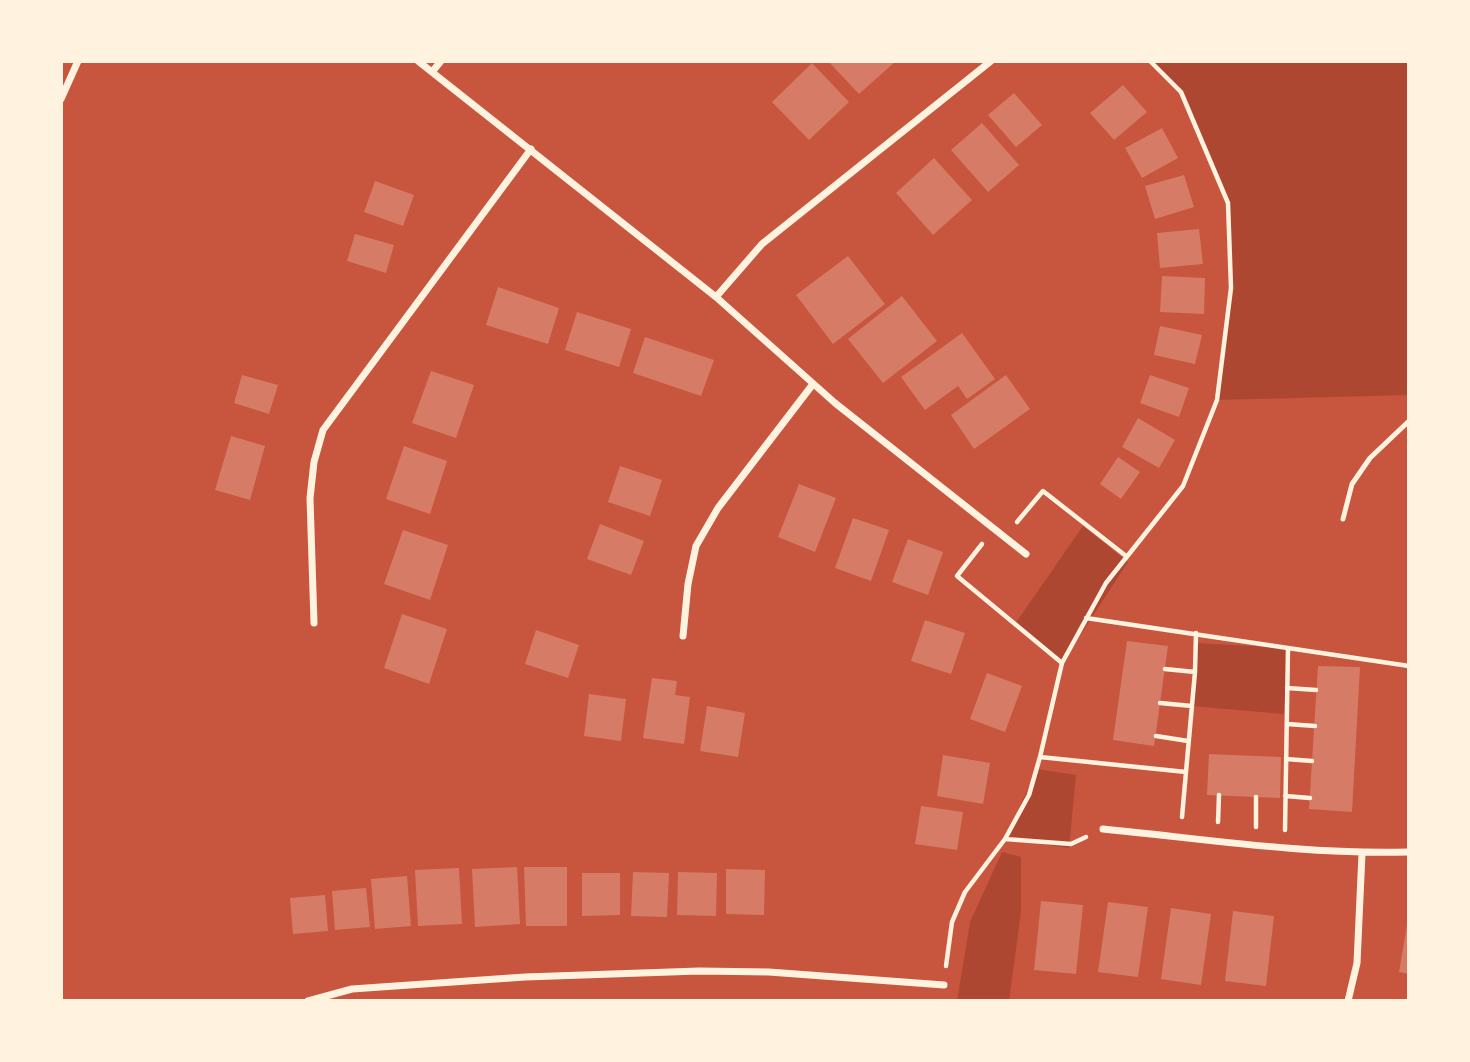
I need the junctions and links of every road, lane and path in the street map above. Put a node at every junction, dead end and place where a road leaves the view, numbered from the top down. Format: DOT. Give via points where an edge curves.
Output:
graph roads {
  1 [pos="78,61"];
  2 [pos="418,61"];
  3 [pos="441,61"];
  4 [pos="991,61"];
  5 [pos="1150,61"];
  6 [pos="432,72"];
  7 [pos="61,99"];
  8 [pos="531,149"];
  9 [pos="716,297"];
  10 [pos="813,384"];
  11 [pos="1409,421"];
  12 [pos="1343,519"];
  13 [pos="994,528"];
  14 [pos="1005,537"];
  15 [pos="1026,554"];
  16 [pos="1126,556"];
  17 [pos="1086,618"];
  18 [pos="314,623"];
  19 [pos="1195,632"];
  20 [pos="683,636"];
  21 [pos="1288,648"];
  22 [pos="1062,663"];
  23 [pos="1409,666"];
  24 [pos="1165,669"];
  25 [pos="1195,672"];
  26 [pos="1287,688"];
  27 [pos="1316,690"];
  28 [pos="1160,703"];
  29 [pos="1192,706"];
  30 [pos="1287,724"];
  31 [pos="1315,726"];
  32 [pos="1156,736"];
  33 [pos="1188,741"];
  34 [pos="1040,757"];
  35 [pos="1286,759"];
  36 [pos="1312,761"];
  37 [pos="1186,772"];
  38 [pos="1219,795"];
  39 [pos="1285,796"];
  40 [pos="1256,797"];
  41 [pos="1310,798"];
  42 [pos="1103,829"];
  43 [pos="1181,836"];
  44 [pos="1005,839"];
  45 [pos="1217,840"];
  46 [pos="1256,845"];
  47 [pos="1284,848"];
  48 [pos="1409,852"];
  49 [pos="1362,853"];
  50 [pos="944,985"];
  51 [pos="308,1001"];
  52 [pos="1348,1001"];
  1 -- 7 [label="street"];
  2 -- 6 [label="street"];
  3 -- 6 [label="street"];
  4 -- 9 [label="street" via="762,244"];
  5 -- 16 [label="path" via="1181,92 1228,203 1231,289 1217,400 1183,486"];
  6 -- 8 [label="street"];
  8 -- 9 [label="street"];
  8 -- 18 [label="street" via="323,430 310,499"];
  9 -- 10 [label="street"];
  10 -- 13 [label="street"];
  10 -- 20 [label="street" via="718,508 696,546"];
  11 -- 12 [label="lane" via="1370,458 1352,484"];
  13 -- 14 [label="street"];
  13 -- 22 [label="path" via="957,576"];
  14 -- 15 [label="street"];
  14 -- 16 [label="path" via="1043,491"];
  16 -- 17 [label="path"];
  17 -- 19 [label="path"];
  17 -- 22 [label="path"];
  19 -- 21 [label="path"];
  19 -- 25 [label="path"];
  21 -- 23 [label="path"];
  21 -- 26 [label="path"];
  22 -- 34 [label="path"];
  24 -- 25 [label="path"];
  25 -- 29 [label="path"];
  26 -- 27 [label="path"];
  26 -- 30 [label="path"];
  28 -- 29 [label="path"];
  29 -- 33 [label="path"];
  30 -- 31 [label="path"];
  30 -- 35 [label="path"];
  32 -- 33 [label="path"];
  33 -- 37 [label="path"];
  34 -- 37 [label="path"];
  34 -- 44 [label="path" via="1029,795"];
  35 -- 36 [label="path"];
  35 -- 39 [label="path"];
  37 -- 43 [label="path"];
  38 -- 45 [label="path"];
  39 -- 41 [label="path"];
  39 -- 47 [label="path"];
  40 -- 46 [label="path"];
  42 -- 43 [label="street"];
  42 -- 44 [label="path" via="1070,844"];
  43 -- 45 [label="street"];
  44 -- 50 [label="path" via="965,892 952,922"];
  45 -- 46 [label="street"];
  46 -- 47 [label="street"];
  47 -- 49 [label="street"];
  48 -- 49 [label="street"];
  49 -- 52 [label="street" via="1357,963"];
  50 -- 51 [label="street" via="699,971 352,989"];
}
